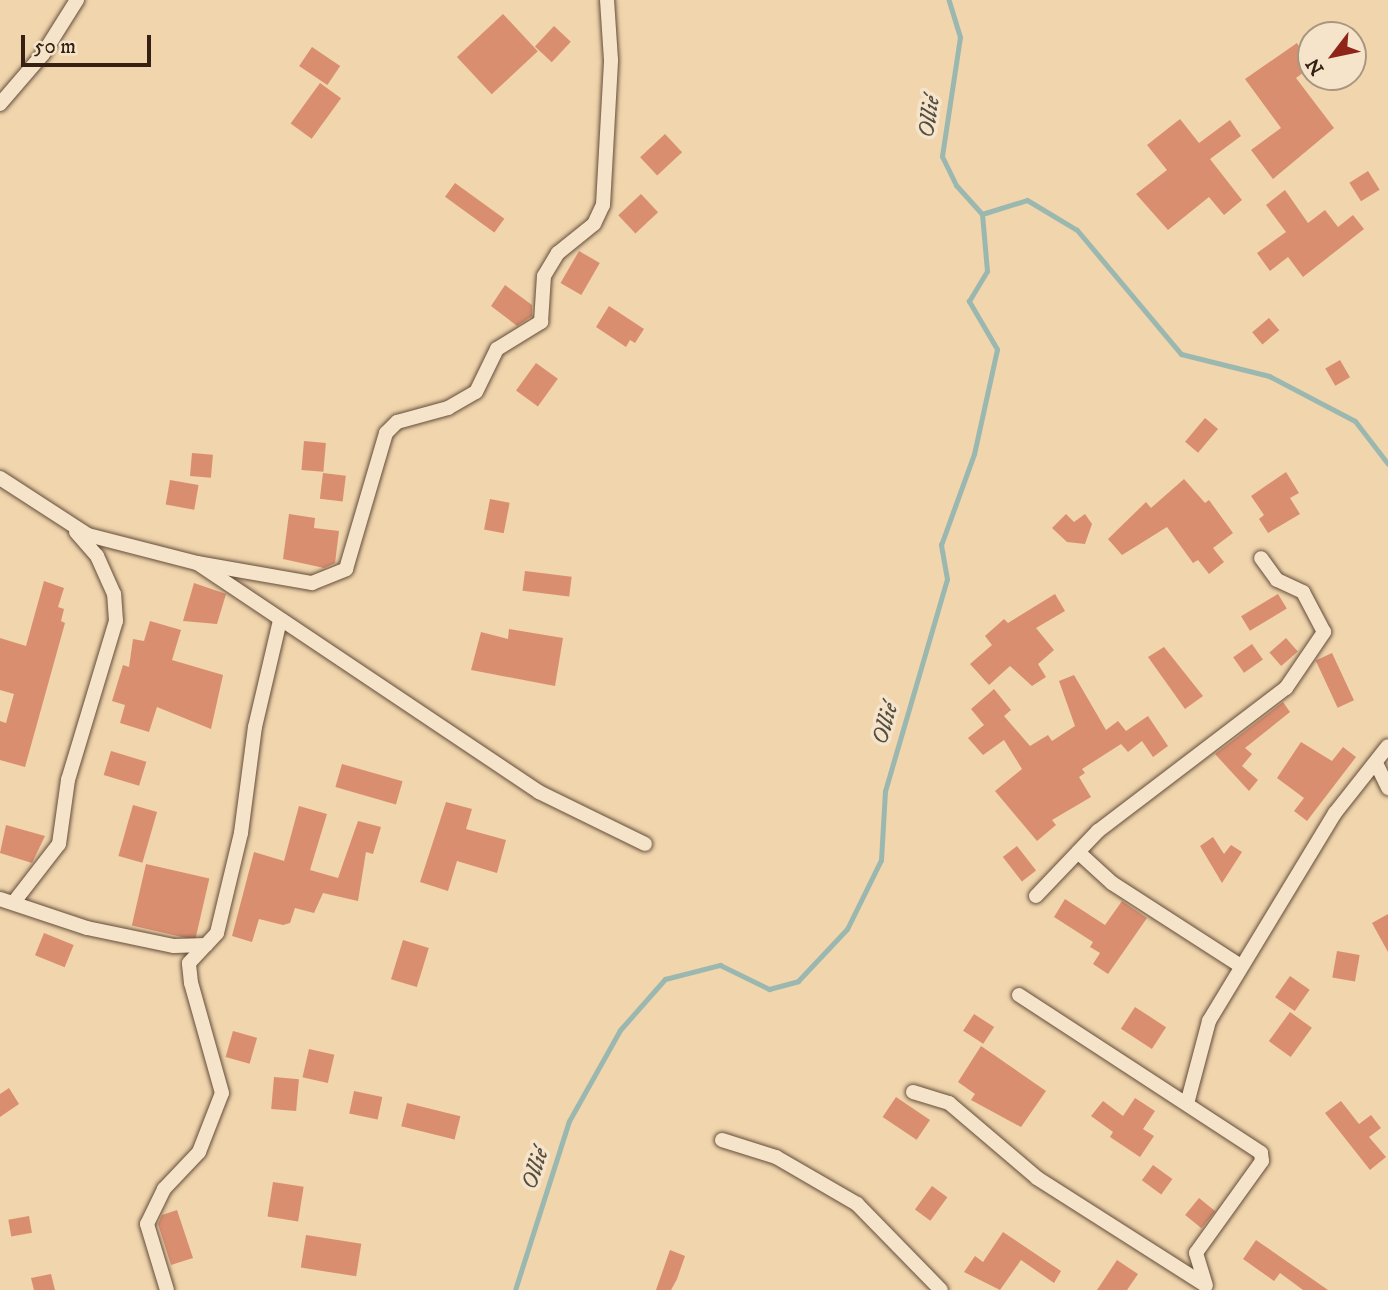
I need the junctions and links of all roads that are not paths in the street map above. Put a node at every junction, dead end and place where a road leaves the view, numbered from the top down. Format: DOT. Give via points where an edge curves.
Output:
graph roads {
  1 [pos="77,0"];
  2 [pos="607,0"];
  3 [pos="0,104"];
  4 [pos="0,478"];
  5 [pos="68,523"];
  6 [pos="1261,558"];
  7 [pos="197,564"];
  8 [pos="280,620"];
  9 [pos="1388,746"];
  10 [pos="1376,763"];
  11 [pos="1388,788"];
  12 [pos="645,844"];
  13 [pos="1078,852"];
  14 [pos="1036,896"];
  15 [pos="7,901"];
  16 [pos="206,945"];
  17 [pos="1241,966"];
  18 [pos="1019,995"];
  19 [pos="913,1092"];
  20 [pos="1188,1100"];
  21 [pos="722,1140"];
  22 [pos="1209,1288"];
  23 [pos="167,1290"];
  24 [pos="941,1290"];
  1 -- 3 [label="street" via="43,54"];
  2 -- 7 [label="street" via="611,60 603,205 589,229 558,253 544,276 541,322 497,349 476,392 448,408 397,422 386,433 346,569 312,583"];
  4 -- 5 [label="street"];
  5 -- 7 [label="street" via="146,554"];
  5 -- 15 [label="street" via="97,556 114,594 116,621 68,780 59,844"];
  6 -- 13 [label="street" via="1278,580 1303,592 1324,632 1286,688"];
  7 -- 8 [label="street"];
  8 -- 12 [label="street" via="539,792"];
  8 -- 16 [label="street" via="255,727 238,845 218,933"];
  9 -- 10 [label="street"];
  10 -- 11 [label="street"];
  10 -- 17 [label="street" via="1335,813"];
  13 -- 14 [label="street"];
  13 -- 17 [label="street" via="1112,883"];
  15 -- 16 [label="street" via="87,928 174,946"];
  16 -- 23 [label="street" via="189,963 191,983 222,1093 199,1152 164,1189 147,1224"];
  17 -- 20 [label="street" via="1209,1021"];
  18 -- 20 [label="street"];
  19 -- 22 [label="street" via="949,1103 1037,1178"];
  20 -- 22 [label="street" via="1255,1145 1262,1161 1196,1253"];
  21 -- 24 [label="street" via="776,1157 858,1204"];
}
